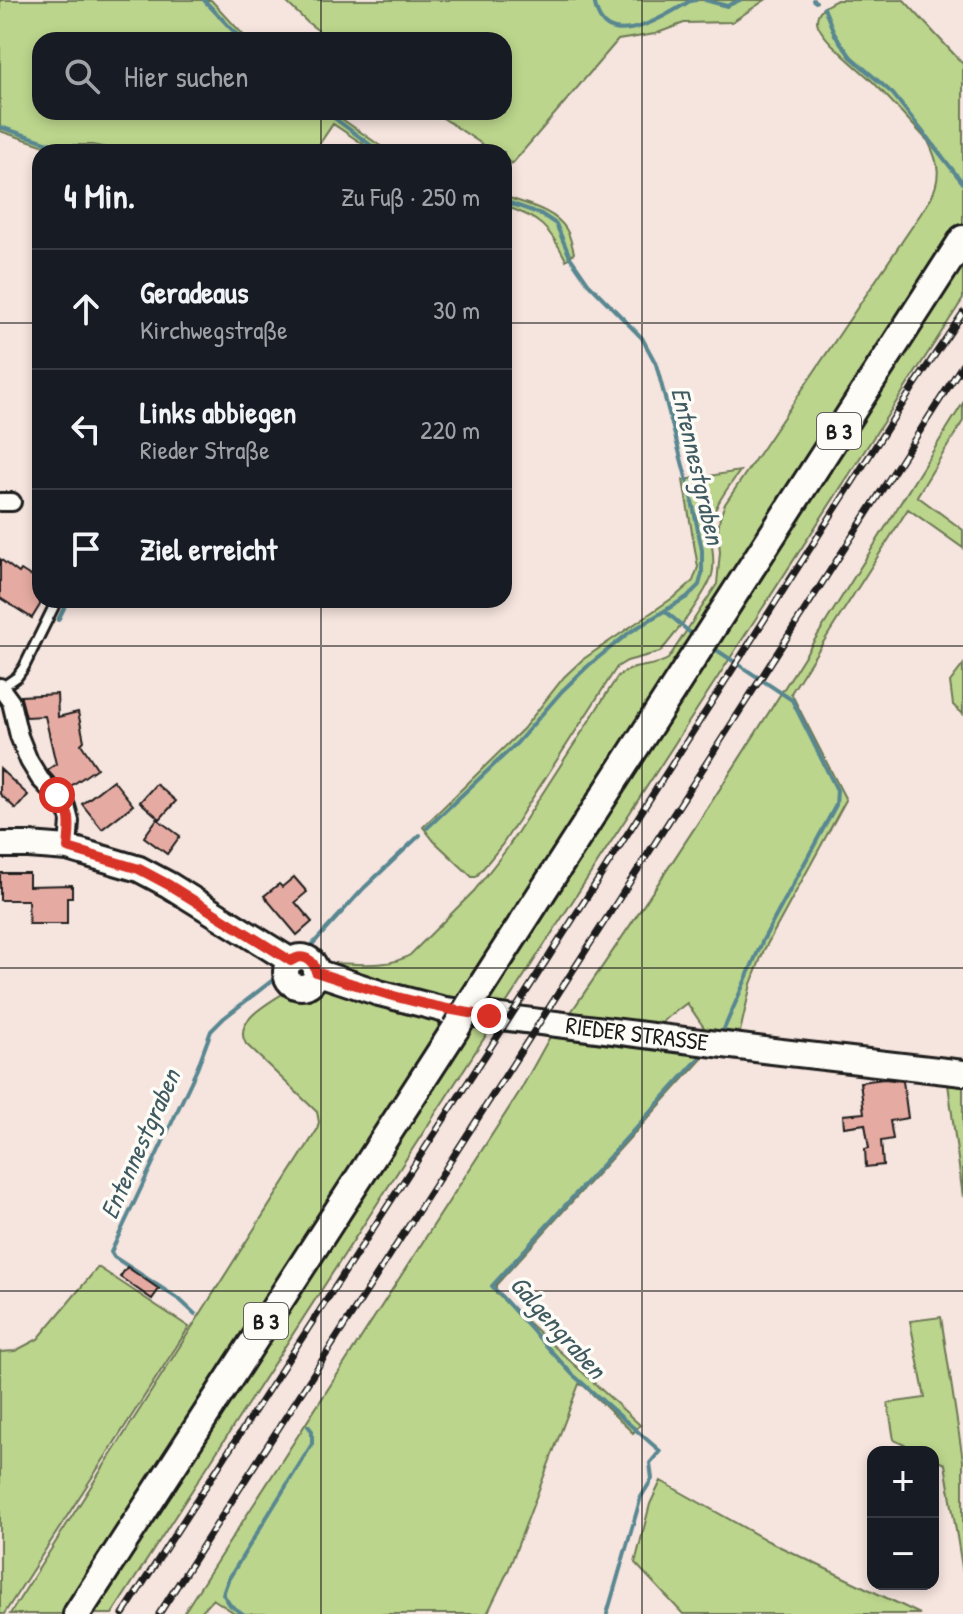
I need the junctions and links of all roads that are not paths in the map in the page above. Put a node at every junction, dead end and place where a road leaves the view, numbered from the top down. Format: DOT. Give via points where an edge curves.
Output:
graph roads {
  1 [pos="963,239"];
  2 [pos="53,608"];
  3 [pos="0,688"];
  4 [pos="0,845"];
  5 [pos="68,848"];
  6 [pos="963,1073"];
  7 [pos="77,1614"];
  1 -- 7 [label="main road, B 3, bridge"];
  2 -- 3 [label="lane" via="24,667"];
  3 -- 5 [label="street" via="11,702 29,761 66,806"];
  4 -- 5 [label="street, RIEDER STRASSE"];
  5 -- 6 [label="street, RIEDER STRASSE" via="139,869 291,961 307,958 316,972 445,1010"];
}
